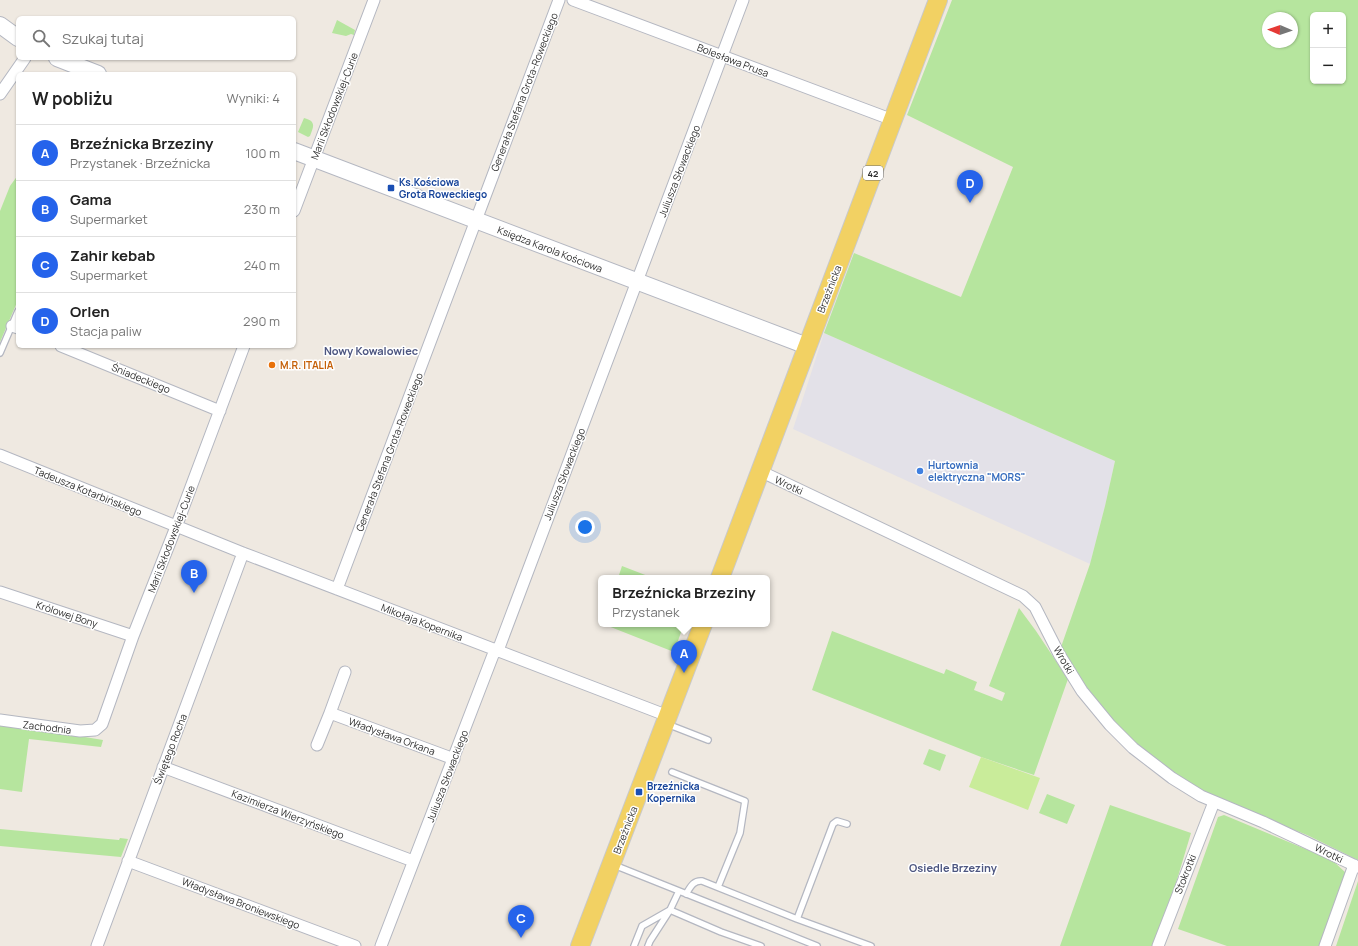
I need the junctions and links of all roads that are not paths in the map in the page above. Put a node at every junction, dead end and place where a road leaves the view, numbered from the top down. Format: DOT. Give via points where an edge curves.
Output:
graph roads {
  1 [pos="374,0"];
  2 [pos="559,0"];
  3 [pos="573,0"];
  4 [pos="743,0"];
  5 [pos="938,0"];
  6 [pos="0,25"];
  7 [pos="16,37"];
  8 [pos="722,56"];
  9 [pos="24,60"];
  10 [pos="62,60"];
  11 [pos="93,72"];
  12 [pos="0,94"];
  13 [pos="893,120"];
  14 [pos="296,152"];
  15 [pos="314,159"];
  16 [pos="296,206"];
  17 [pos="476,221"];
  18 [pos="637,281"];
  19 [pos="15,327"];
  20 [pos="807,346"];
  21 [pos="66,348"];
  22 [pos="243,348"];
  23 [pos="0,353"];
  24 [pos="220,411"];
  25 [pos="0,455"];
  26 [pos="760,471"];
  27 [pos="176,527"];
  28 [pos="243,553"];
  29 [pos="721,575"];
  30 [pos="338,589"];
  31 [pos="0,592"];
  32 [pos="701,627"];
  33 [pos="133,636"];
  34 [pos="497,650"];
  35 [pos="345,672"];
  36 [pos="330,713"];
  37 [pos="667,719"];
  38 [pos="0,720"];
  39 [pos="95,730"];
  40 [pos="708,740"];
  41 [pos="317,745"];
  42 [pos="454,759"];
  43 [pos="163,767"];
  44 [pos="672,772"];
  45 [pos="1214,802"];
  46 [pos="847,824"];
  47 [pos="128,861"];
  48 [pos="413,861"];
  49 [pos="612,864"];
  50 [pos="1356,866"];
  51 [pos="718,887"];
  52 [pos="679,891"];
  53 [pos="686,894"];
  54 [pos="670,910"];
  55 [pos="797,919"];
  56 [pos="97,946"];
  57 [pos="355,946"];
  58 [pos="381,946"];
  59 [pos="580,946"];
  60 [pos="634,946"];
  61 [pos="648,946"];
  62 [pos="761,946"];
  63 [pos="817,946"];
  64 [pos="871,946"];
  65 [pos="1158,946"];
  66 [pos="1326,946"];
  1 -- 15 [label="street, Marii Skłodowskiej-Curie"];
  2 -- 17 [label="street, Generała Stefana Grota-Roweckiego"];
  3 -- 8 [label="street, Bolesława Prusa"];
  4 -- 8 [label="street, Juliusza Słowackiego"];
  5 -- 13 [label="main road, Brzeźnicka / 42"];
  6 -- 7 [label="street"];
  8 -- 13 [label="street, Bolesława Prusa"];
  8 -- 18 [label="street, Juliusza Słowackiego"];
  9 -- 12 [label="street"];
  10 -- 11 [label="street"];
  13 -- 20 [label="main road, Brzeźnicka / 42"];
  14 -- 15 [label="street, Księdza Karola Kościowa"];
  15 -- 16 [label="street, Marii Skłodowskiej-Curie"];
  15 -- 17 [label="street, Księdza Karola Kościowa"];
  17 -- 18 [label="street, Księdza Karola Kościowa"];
  17 -- 30 [label="street, Generała Stefana Grota-Roweckiego"];
  18 -- 20 [label="street, Księdza Karola Kościowa"];
  18 -- 34 [label="street, Juliusza Słowackiego"];
  19 -- 23 [label="lane"];
  20 -- 26 [label="main road, Brzeźnicka / 42"];
  21 -- 24 [label="street, Śniadeckiego"];
  22 -- 24 [label="street, Marii Skłodowskiej-Curie"];
  24 -- 27 [label="street, Marii Skłodowskiej-Curie"];
  25 -- 27 [label="street, Tadeusza Kotarbińskiego"];
  26 -- 29 [label="main road, Brzeźnicka / 42"];
  26 -- 45 [label="street, Wrotki" via="1023,596 1035,607 1059,654 1082,691 1110,725 1133,748 1172,778"];
  27 -- 28 [label="street, Mikołaja Kopernika"];
  27 -- 33 [label="street, Marii Skłodowskiej-Curie"];
  28 -- 30 [label="street, Mikołaja Kopernika"];
  28 -- 43 [label="street, Świętego Rocha"];
  30 -- 34 [label="street, Mikołaja Kopernika"];
  31 -- 33 [label="street, Królowej Bony"];
  32 -- 37 [label="main road, Brzeźnicka"];
  33 -- 39 [label="street, Marii Skłodowskiej-Curie" via="102,724"];
  34 -- 37 [label="street, Mikołaja Kopernika"];
  34 -- 42 [label="street, Juliusza Słowackiego"];
  35 -- 36 [label="street"];
  36 -- 41 [label="street"];
  36 -- 42 [label="street, Władysława Orkana"];
  37 -- 40 [label="lane"];
  37 -- 49 [label="main road, Brzeźnicka"];
  38 -- 39 [label="street, Zachodnia" via="80,731"];
  42 -- 48 [label="street, Juliusza Słowackiego"];
  43 -- 47 [label="street, Świętego Rocha"];
  43 -- 48 [label="street, Kazimierza Wierzyńskiego"];
  44 -- 51 [label="lane" via="745,801 740,833"];
  45 -- 50 [label="street, Wrotki"];
  45 -- 65 [label="street, Stokrotki"];
  46 -- 55 [label="lane" via="837,821 833,824"];
  47 -- 56 [label="street, Świętego Rocha"];
  47 -- 57 [label="street, Władysława Broniewskiego"];
  48 -- 58 [label="street, Juliusza Słowackiego"];
  49 -- 52 [label="lane"];
  49 -- 59 [label="main road, Brzeźnicka"];
  50 -- 66 [label="street"];
  51 -- 53 [label="lane" via="698,880"];
  51 -- 55 [label="lane"];
  52 -- 53 [label="lane"];
  52 -- 54 [label="lane"];
  53 -- 63 [label="lane"];
  54 -- 60 [label="lane" via="642,926"];
  54 -- 61 [label="lane"];
  54 -- 62 [label="lane"];
  55 -- 64 [label="lane"];
}
